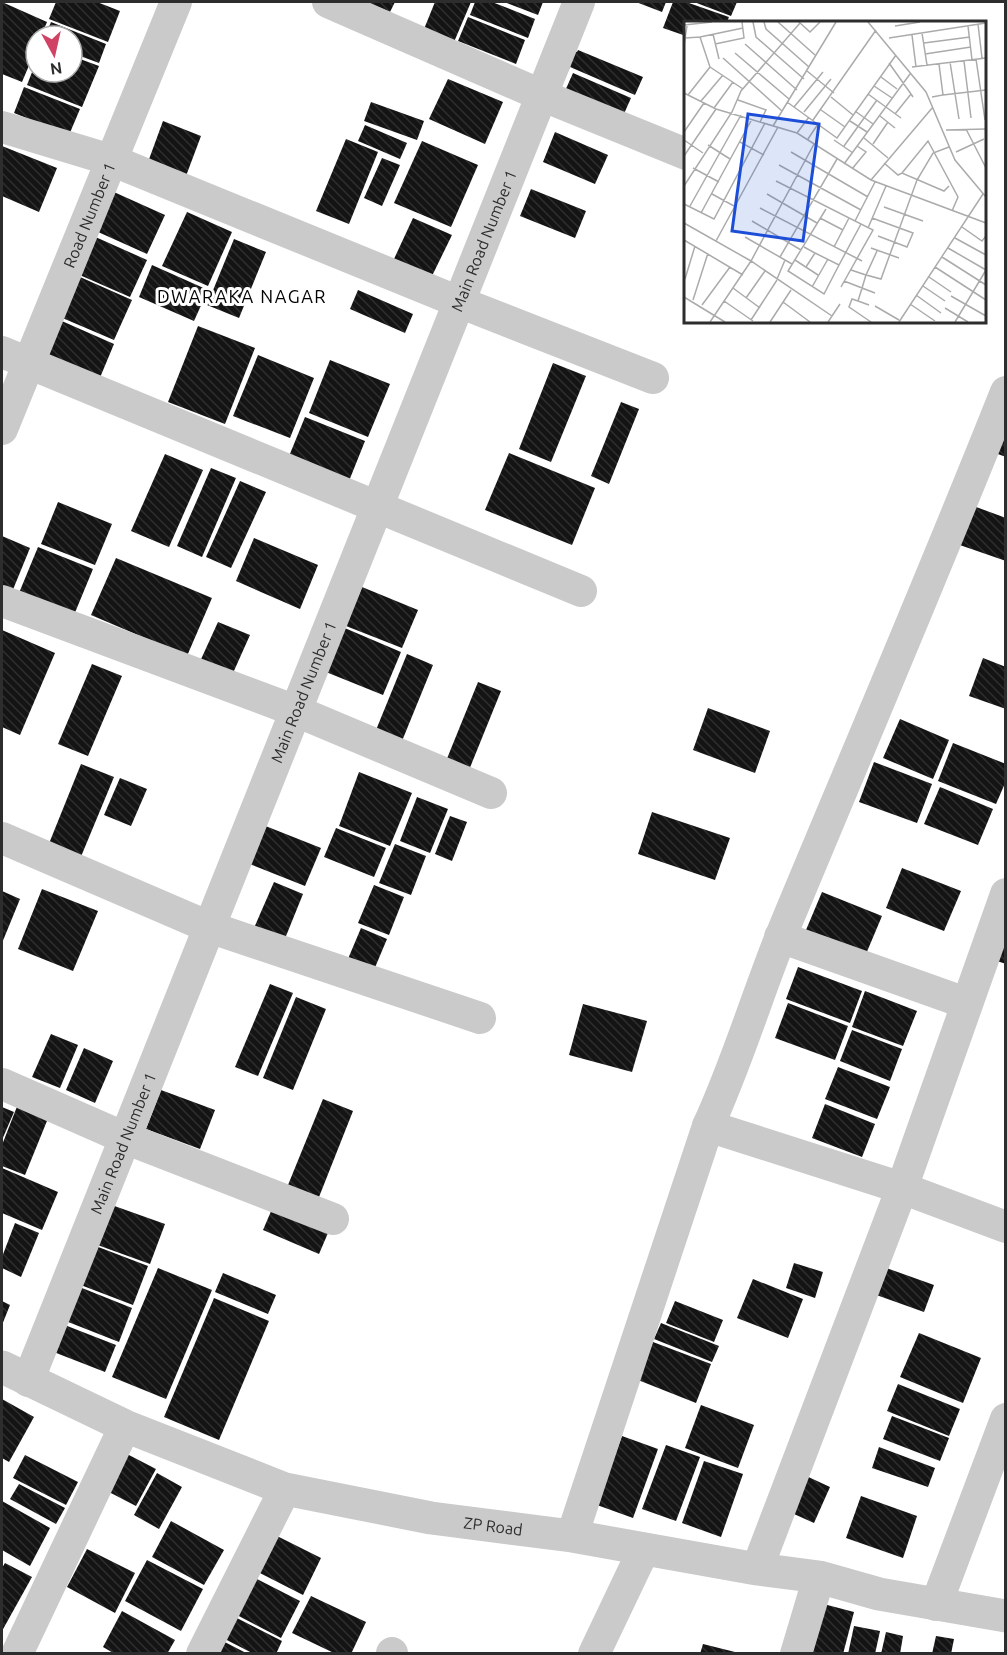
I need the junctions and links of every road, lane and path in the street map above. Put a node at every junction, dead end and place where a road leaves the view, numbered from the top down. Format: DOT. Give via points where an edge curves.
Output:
graph roads {
  1 [pos="176,2"];
  2 [pos="328,2"];
  3 [pos="579,2"];
  4 [pos="541,95"];
  5 [pos="2,127"];
  6 [pos="684,153"];
  7 [pos="111,160"];
  8 [pos="459,302"];
  9 [pos="15,358"];
  10 [pos="653,378"];
  11 [pos="1005,392"];
  12 [pos="2,429"];
  13 [pos="377,507"];
  14 [pos="581,591"];
  15 [pos="2,601"];
  16 [pos="296,711"];
  17 [pos="491,793"];
  18 [pos="2,838"];
  19 [pos="1005,894"];
  20 [pos="209,927"];
  21 [pos="780,938"];
  22 [pos="966,1003"];
  23 [pos="480,1018"];
  24 [pos="2,1084"];
  25 [pos="708,1126"];
  26 [pos="125,1138"];
  27 [pos="902,1188"];
  28 [pos="333,1219"];
  29 [pos="1005,1227"];
  30 [pos="15,1374"];
  31 [pos="1005,1419"];
  32 [pos="125,1426"];
  33 [pos="285,1489"];
  34 [pos="572,1536"];
  35 [pos="644,1549"];
  36 [pos="757,1569"];
  37 [pos="819,1577"];
  38 [pos="936,1605"];
  39 [pos="1005,1617"];
  40 [pos="2,1650"];
  41 [pos="8,1653"];
  42 [pos="17,1653"];
  43 [pos="202,1653"];
  44 [pos="594,1653"];
  45 [pos="796,1653"];
  1 -- 7 [label="street, Road Number 1"];
  2 -- 4 [label="street"];
  3 -- 4 [label="street, Main Road Number 1"];
  4 -- 6 [label="street"];
  4 -- 8 [label="street, Main Road Number 1"];
  5 -- 7 [label="street"];
  7 -- 8 [label="street"];
  7 -- 9 [label="street, Road Number 1"];
  8 -- 10 [label="street"];
  8 -- 13 [label="street, Main Road Number 1"];
  9 -- 12 [label="street, Road Number 1"];
  9 -- 13 [label="street"];
  11 -- 21 [label="street" via="952,530"];
  13 -- 14 [label="street"];
  13 -- 16 [label="street, Main Road Number 1"];
  15 -- 16 [label="street"];
  16 -- 17 [label="street"];
  16 -- 20 [label="street, Main Road Number 1"];
  18 -- 20 [label="street"];
  19 -- 22 [label="street"];
  20 -- 23 [label="street"];
  20 -- 26 [label="street, Main Road Number 1"];
  21 -- 22 [label="street"];
  21 -- 25 [label="street"];
  22 -- 27 [label="street"];
  24 -- 26 [label="street"];
  25 -- 27 [label="street"];
  25 -- 34 [label="street"];
  26 -- 28 [label="street"];
  26 -- 30 [label="street, Main Road Number 1"];
  27 -- 29 [label="street"];
  27 -- 36 [label="street"];
  30 -- 32 [label="street, ZP Road"];
  31 -- 38 [label="street"];
  32 -- 33 [label="street, ZP Road"];
  32 -- 42 [label="street"];
  33 -- 34 [label="street, ZP Road" via="431,1518"];
  33 -- 43 [label="street"];
  34 -- 35 [label="street, ZP Road"];
  35 -- 36 [label="street, ZP Road"];
  35 -- 44 [label="street"];
  36 -- 37 [label="street, ZP Road"];
  37 -- 38 [label="street, ZP Road"];
  37 -- 45 [label="street"];
  38 -- 39 [label="street, ZP Road"];
  40 -- 41 [label="street"];
}
